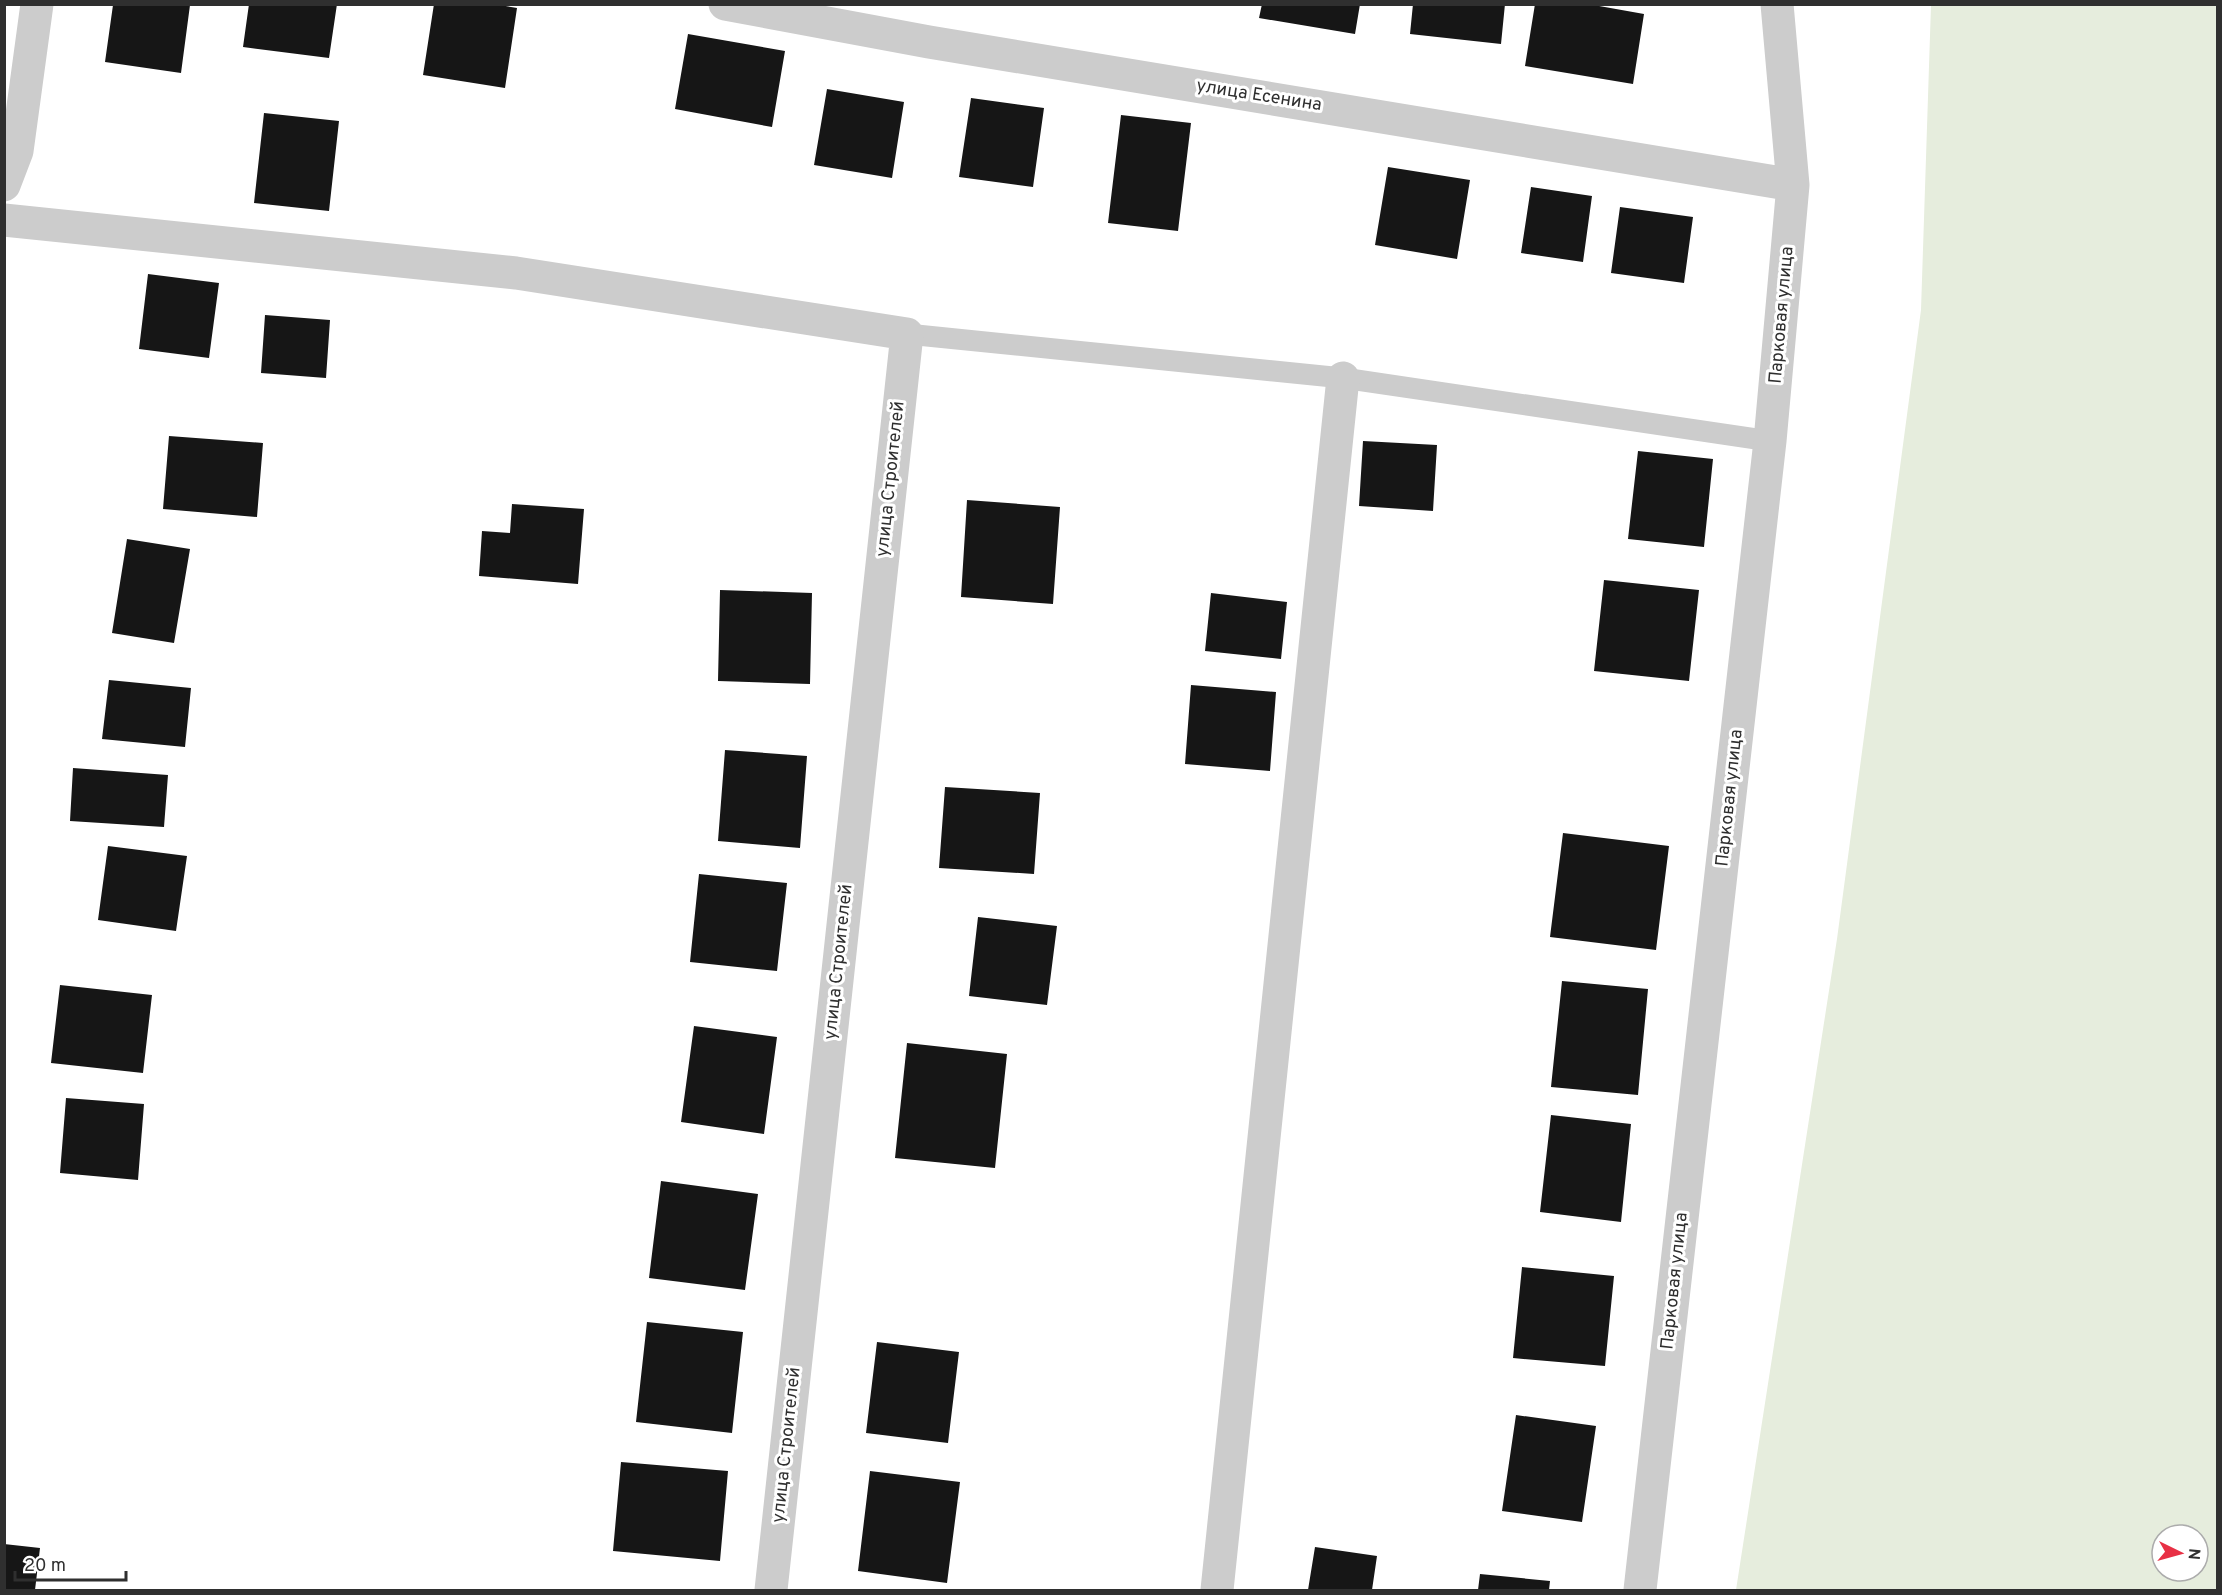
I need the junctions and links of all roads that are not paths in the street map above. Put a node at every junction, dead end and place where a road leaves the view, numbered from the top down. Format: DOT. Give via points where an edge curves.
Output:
graph roads {
  1 [pos="37,4"];
  2 [pos="725,4"];
  3 [pos="1777,4"];
  4 [pos="1793,184"];
  5 [pos="4,185"];
  6 [pos="4,220"];
  7 [pos="907,334"];
  8 [pos="1343,378"];
  9 [pos="1770,441"];
  10 [pos="771,1590"];
  11 [pos="1217,1590"];
  12 [pos="1640,1590"];
  1 -- 5 [label="street" via="16,151"];
  2 -- 4 [label="street, улица Есенина" via="929,42"];
  3 -- 4 [label="street, Парковая улица"];
  4 -- 9 [label="street, Парковая улица"];
  6 -- 7 [label="street" via="516,273"];
  7 -- 8 [label="lane"];
  7 -- 10 [label="street, улица Строителей"];
  8 -- 9 [label="lane"];
  8 -- 11 [label="street"];
  9 -- 12 [label="street, Парковая улица"];
}
